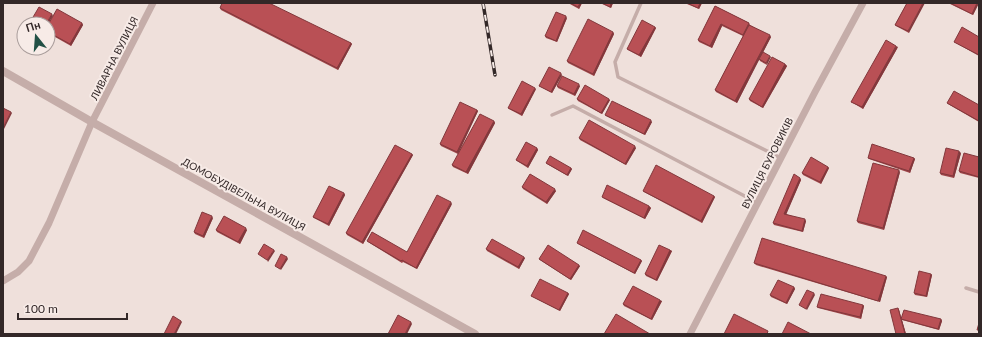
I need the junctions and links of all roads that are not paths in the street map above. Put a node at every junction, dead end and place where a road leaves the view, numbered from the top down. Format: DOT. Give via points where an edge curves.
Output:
graph roads {
  1 [pos="153,3"];
  2 [pos="640,3"];
  3 [pos="863,3"];
  4 [pos="3,71"];
  5 [pos="552,115"];
  6 [pos="92,122"];
  7 [pos="781,158"];
  8 [pos="758,203"];
  9 [pos="3,281"];
  10 [pos="966,288"];
  11 [pos="979,292"];
  12 [pos="475,334"];
  13 [pos="690,334"];
  1 -- 6 [label="street, ЛИВАРНА ВУЛИЦЯ"];
  2 -- 7 [label="lane" via="615,62 618,77"];
  3 -- 7 [label="street, ВУЛИЦЯ БУРОВИКІВ"];
  4 -- 6 [label="street, ДОМОБУДІВЕЛЬНА ВУЛИЦЯ"];
  5 -- 8 [label="lane" via="573,106"];
  6 -- 9 [label="street, ЛИВАРНА ВУЛИЦЯ" via="49,223 28,262"];
  6 -- 12 [label="street, ДОМОБУДІВЕЛЬНА ВУЛИЦЯ"];
  7 -- 8 [label="street, ВУЛИЦЯ БУРОВИКІВ"];
  8 -- 13 [label="street, ВУЛИЦЯ БУРОВИКІВ"];
  10 -- 11 [label="lane"];
}
